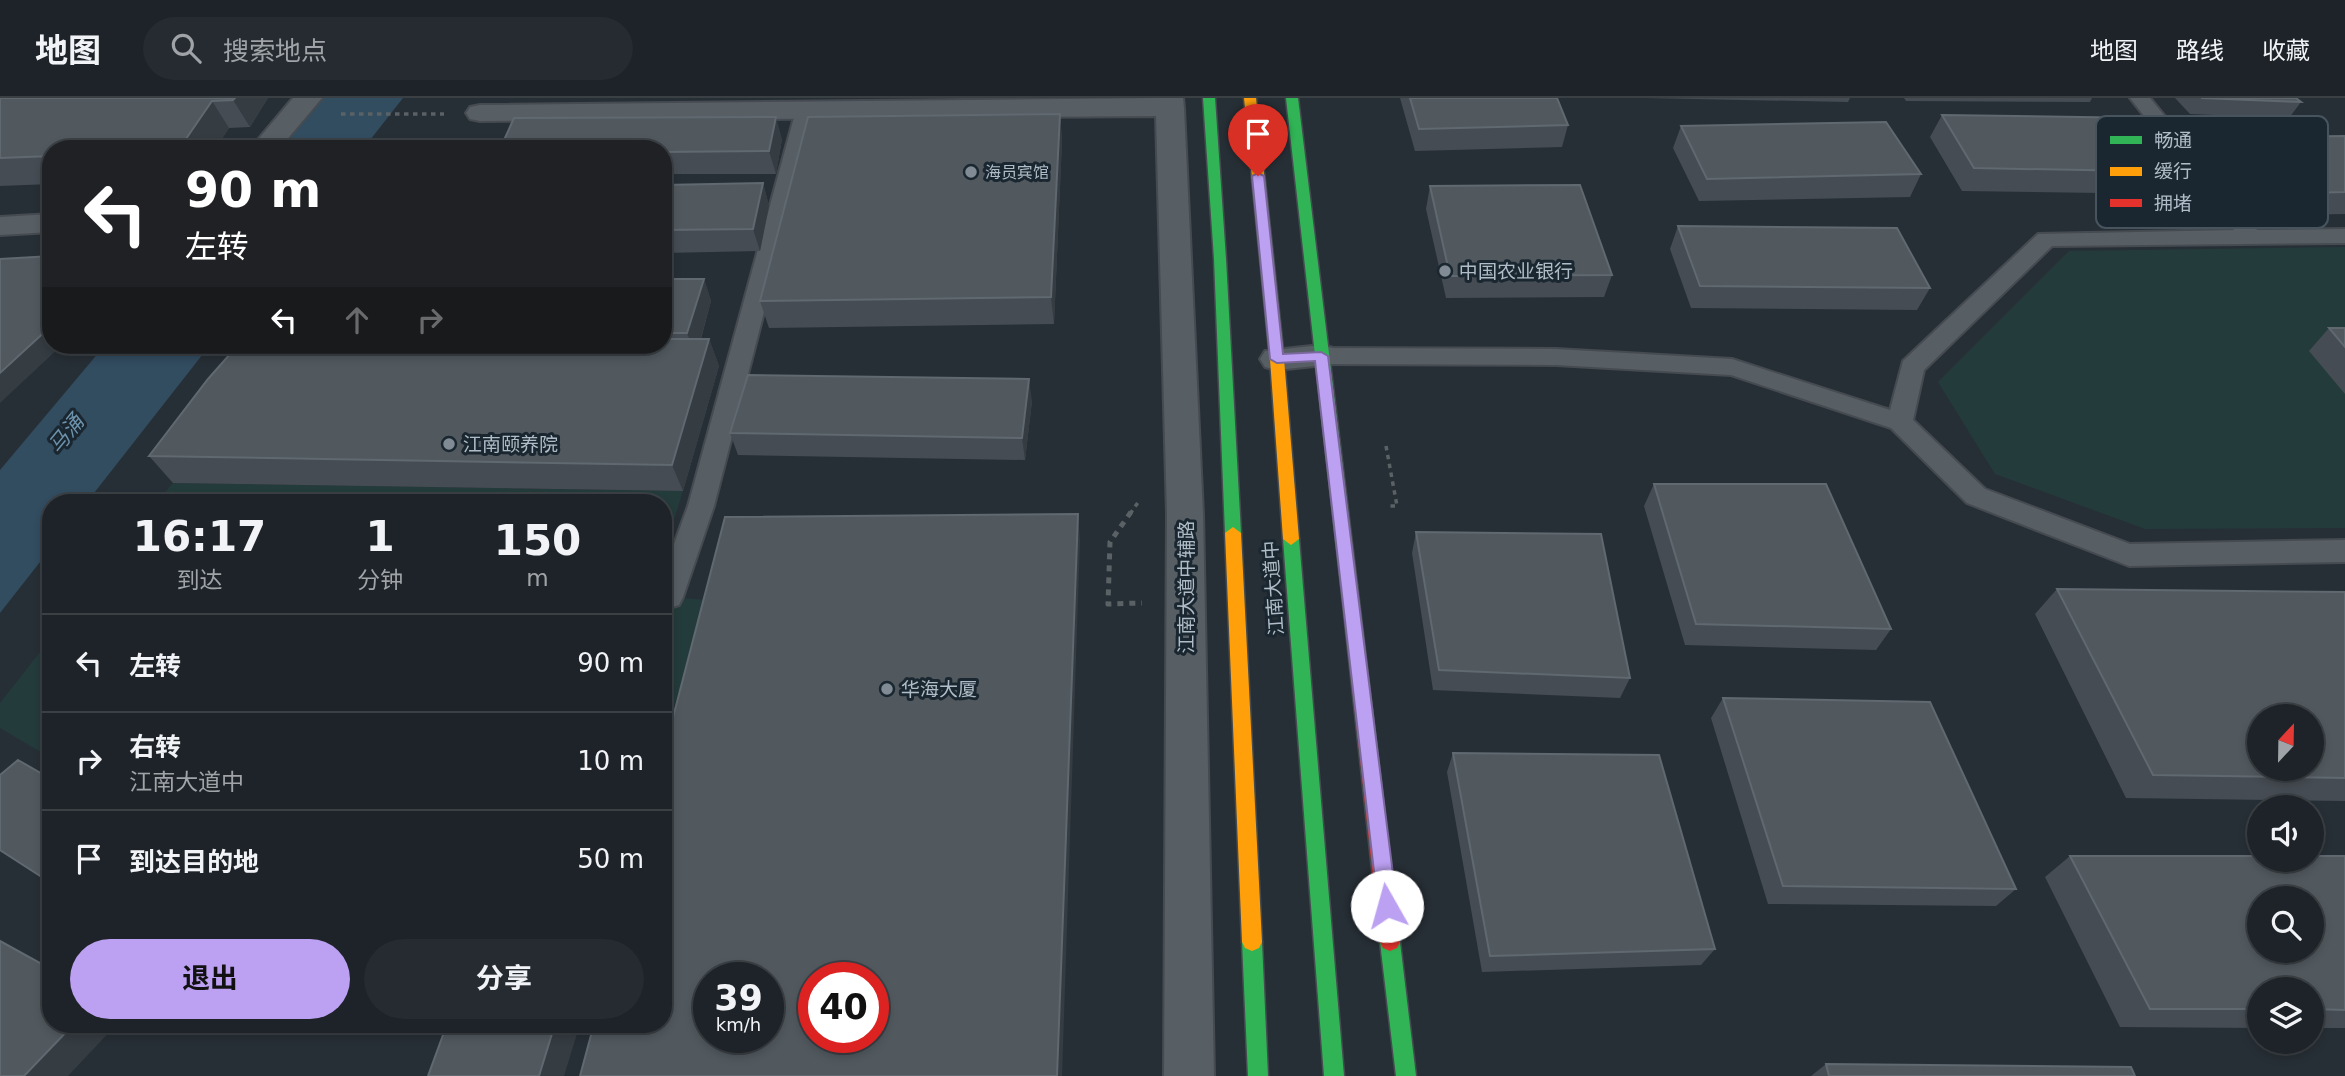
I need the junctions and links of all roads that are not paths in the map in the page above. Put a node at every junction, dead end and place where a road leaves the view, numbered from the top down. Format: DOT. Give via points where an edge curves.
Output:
graph roads {
  1 [pos="1209,98"];
  2 [pos="1250,98"];
  3 [pos="1292,98"];
  4 [pos="2140,98"];
  5 [pos="1170,103"];
  6 [pos="302,106"];
  7 [pos="806,110"];
  8 [pos="480,113"];
  9 [pos="2154,116"];
  10 [pos="272,140"];
  11 [pos="42,224"];
  12 [pos="0,226"];
  13 [pos="2244,228"];
  14 [pos="2345,236"];
  15 [pos="2251,237"];
  16 [pos="1178,294"];
  17 [pos="1222,295"];
  18 [pos="1321,356"];
  19 [pos="1277,359"];
  20 [pos="1900,422"];
  21 [pos="2345,551"];
  22 [pos="672,588"];
  23 [pos="1189,1076"];
  24 [pos="1258,1076"];
  25 [pos="1334,1076"];
  26 [pos="1406,1076"];
  1 -- 17 [label="main road, 江南大道中"];
  2 -- 19 [label="main road, 江南大道中"];
  3 -- 18 [label="main road"];
  4 -- 9 [label="lane"];
  5 -- 7 [label="street"];
  5 -- 16 [label="street, 江南大道中辅路"];
  6 -- 10 [label="street"];
  7 -- 8 [label="street"];
  7 -- 22 [label="lane" via="701,506"];
  11 -- 12 [label="street"];
  13 -- 15 [label="lane"];
  14 -- 15 [label="lane"];
  15 -- 20 [label="lane" via="2046,239 1912,367"];
  16 -- 17 [label="street"];
  16 -- 23 [label="street, 江南大道中辅路" via="1185,514"];
  17 -- 24 [label="main road, 江南大道中"];
  18 -- 19 [label="street"];
  18 -- 20 [label="lane" via="1556,357 1732,367"];
  18 -- 26 [label="main road"];
  19 -- 25 [label="main road, 江南大道中"];
  20 -- 21 [label="lane" via="1976,496 2129,555"];
}
